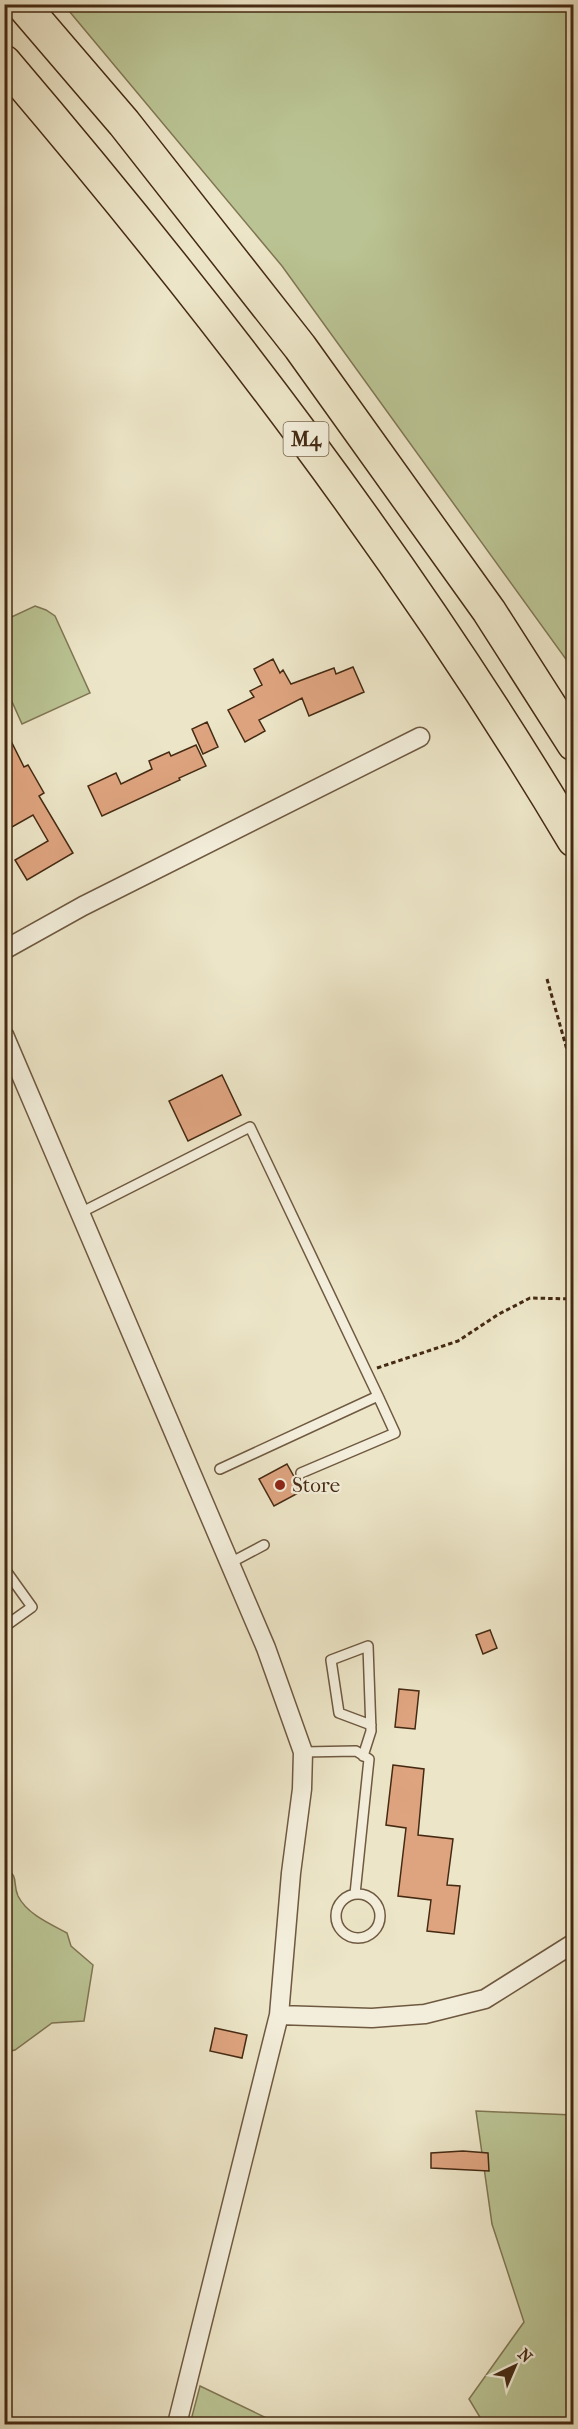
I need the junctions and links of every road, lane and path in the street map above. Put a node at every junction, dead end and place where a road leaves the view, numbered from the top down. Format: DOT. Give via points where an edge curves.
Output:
graph roads {
  1 [pos="22,4"];
  2 [pos="4,62"];
  3 [pos="420,737"];
  4 [pos="573,744"];
  5 [pos="573,840"];
  6 [pos="4,950"];
  7 [pos="547,979"];
  8 [pos="4,1035"];
  9 [pos="573,1090"];
  10 [pos="80,1213"];
  11 [pos="573,1299"];
  12 [pos="366,1371"];
  13 [pos="378,1396"];
  14 [pos="220,1468"];
  15 [pos="301,1473"];
  16 [pos="264,1545"];
  17 [pos="230,1563"];
  18 [pos="4,1568"];
  19 [pos="4,1627"];
  20 [pos="371,1725"];
  21 [pos="303,1752"];
  22 [pos="363,1756"];
  23 [pos="356,1894"];
  24 [pos="573,1943"];
  25 [pos="279,2014"];
  26 [pos="177,2424"];
  1 -- 4 [label="highway, M4" via="124,123 300,347 489,611"];
  2 -- 5 [label="highway, M4" via="117,194 279,402 476,684"];
  3 -- 6 [label="street" via="83,906"];
  7 -- 9 [label="path" via="571,1064"];
  8 -- 10 [label="street"];
  10 -- 12 [label="lane" via="250,1127"];
  10 -- 17 [label="street"];
  11 -- 12 [label="path" via="530,1298 458,1341"];
  12 -- 13 [label="lane"];
  13 -- 14 [label="lane"];
  13 -- 15 [label="lane" via="395,1433"];
  16 -- 17 [label="lane"];
  17 -- 21 [label="street" via="291,1712"];
  18 -- 19 [label="lane" via="32,1607"];
  20 -- 20 [label="lane" via="370,1714 368,1646 331,1660 339,1713"];
  20 -- 22 [label="lane"];
  21 -- 22 [label="lane" via="356,1751"];
  21 -- 25 [label="street"];
  22 -- 23 [label="lane" via="369,1759"];
  23 -- 23 [label="lane" via="373,1899 380,1912 374,1932 361,1939 346,1935 336,1917 340,1903"];
  24 -- 25 [label="street" via="485,1999 425,2014 372,2018"];
  25 -- 26 [label="street"];
}
